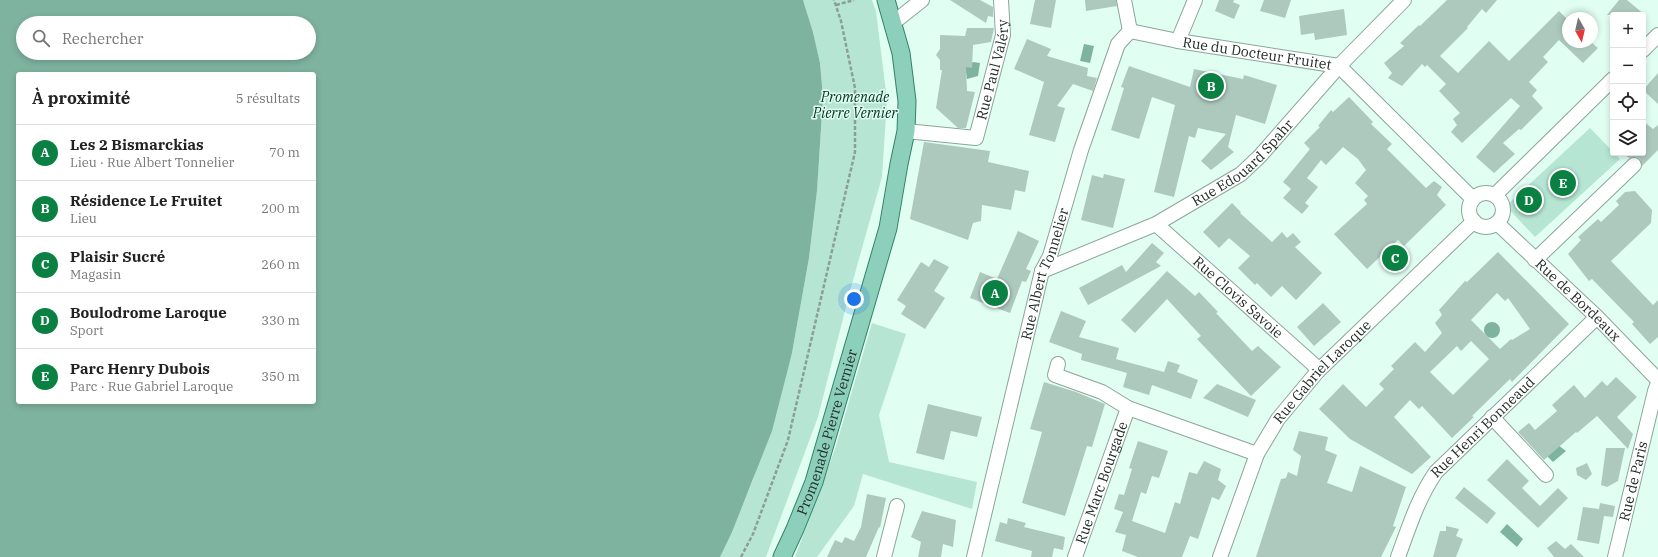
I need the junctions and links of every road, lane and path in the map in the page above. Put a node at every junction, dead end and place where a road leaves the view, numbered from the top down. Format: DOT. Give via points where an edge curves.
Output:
graph roads {
  1 [pos="834,0"];
  2 [pos="854,0"];
  3 [pos="886,0"];
  4 [pos="922,0"];
  5 [pos="1001,0"];
  6 [pos="1124,0"];
  7 [pos="1195,0"];
  8 [pos="1404,0"];
  9 [pos="836,5"];
  10 [pos="893,24"];
  11 [pos="1130,31"];
  12 [pos="1658,35"];
  13 [pos="1178,41"];
  14 [pos="1645,48"];
  15 [pos="1339,66"];
  16 [pos="1610,82"];
  17 [pos="906,131"];
  18 [pos="1634,165"];
  19 [pos="1495,195"];
  20 [pos="1473,199"];
  21 [pos="1474,222"];
  22 [pos="1497,223"];
  23 [pos="1156,224"];
  24 [pos="1535,260"];
  25 [pos="1042,271"];
  26 [pos="1597,317"];
  27 [pos="1058,364"];
  28 [pos="1318,371"];
  29 [pos="1658,382"];
  30 [pos="1128,408"];
  31 [pos="1492,417"];
  32 [pos="1257,454"];
  33 [pos="1546,475"];
  34 [pos="897,506"];
  35 [pos="741,557"];
  36 [pos="782,557"];
  37 [pos="884,557"];
  38 [pos="974,557"];
  39 [pos="1075,557"];
  40 [pos="1220,557"];
  41 [pos="1398,557"];
  42 [pos="1614,557"];
  1 -- 9 [label="path"];
  2 -- 9 [label="path"];
  3 -- 10 [label="main road, Promenade Pierre Vernier"];
  4 -- 10 [label="street"];
  5 -- 17 [label="street, Rue Paul Valéry" via="1003,35 976,138"];
  6 -- 11 [label="street"];
  7 -- 13 [label="street"];
  8 -- 15 [label="street, Rue Edouard Spahr"];
  9 -- 35 [label="path" via="855,88 855,152 788,440 753,534"];
  10 -- 17 [label="main road, Promenade Pierre Vernier" via="902,61 907,101"];
  11 -- 13 [label="street, Rue du Docteur Fruitet"];
  11 -- 25 [label="street, Rue Albert Tonnelier" via="1118,44 1081,150 1050,256"];
  12 -- 14 [label="street"];
  13 -- 15 [label="street, Rue du Docteur Fruitet"];
  15 -- 20 [label="street, Rue du Docteur Fruitet"];
  15 -- 23 [label="street, Rue Edouard Spahr" via="1241,174"];
  16 -- 19 [label="street"];
  17 -- 36 [label="main road, Promenade Pierre Vernier" via="888,228 814,482"];
  18 -- 24 [label="street"];
  19 -- 20 [label="street" via="1484,193"];
  19 -- 22 [label="street" via="1502,205 1503,212"];
  20 -- 21 [label="street" via="1469,212"];
  21 -- 22 [label="street" via="1481,226"];
  21 -- 28 [label="street, Rue Gabriel Laroque"];
  22 -- 24 [label="street, Rue de Bordeaux"];
  23 -- 25 [label="street, Rue Edouard Spahr"];
  23 -- 28 [label="street, Rue Clovis Savoie"];
  24 -- 26 [label="street, Rue de Bordeaux"];
  25 -- 38 [label="street, Rue Albert Tonnelier"];
  26 -- 29 [label="street, Rue de Bordeaux"];
  26 -- 31 [label="street, Rue Henri Bonneaud"];
  27 -- 30 [label="street" via="1054,375 1102,392"];
  28 -- 32 [label="street, Rue Gabriel Laroque" via="1278,419"];
  29 -- 42 [label="street, Rue de Paris"];
  30 -- 32 [label="street"];
  30 -- 39 [label="street, Rue Marc Bourgade"];
  31 -- 33 [label="street"];
  31 -- 41 [label="street, Rue Henri Bonneaud" via="1436,472 1425,488"];
  32 -- 40 [label="street, Rue Gabriel Laroque"];
  34 -- 37 [label="street"];
}
